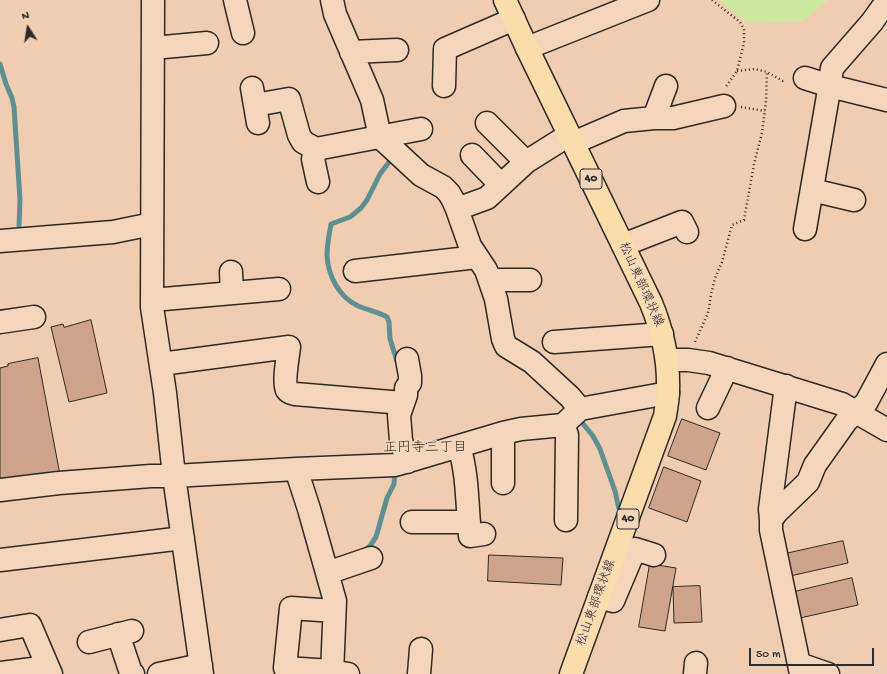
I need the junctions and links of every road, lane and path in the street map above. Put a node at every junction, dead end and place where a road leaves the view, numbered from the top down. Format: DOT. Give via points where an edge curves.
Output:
graph roads {
  1 [pos="153,0"];
  2 [pos="235,0"];
  3 [pos="332,0"];
  4 [pos="648,0"];
  5 [pos="712,0"];
  6 [pos="887,1"];
  7 [pos="508,5"];
  8 [pos="243,33"];
  9 [pos="207,43"];
  10 [pos="152,48"];
  11 [pos="527,48"];
  12 [pos="398,50"];
  13 [pos="351,52"];
  14 [pos="737,71"];
  15 [pos="767,72"];
  16 [pos="805,78"];
  17 [pos="444,86"];
  18 [pos="666,86"];
  19 [pos="830,86"];
  20 [pos="886,100"];
  21 [pos="255,105"];
  22 [pos="724,106"];
  23 [pos="765,111"];
  24 [pos="654,118"];
  25 [pos="487,123"];
  26 [pos="421,129"];
  27 [pos="380,136"];
  28 [pos="571,139"];
  29 [pos="316,149"];
  30 [pos="472,155"];
  31 [pos="526,162"];
  32 [pos="318,182"];
  33 [pos="501,185"];
  34 [pos="812,190"];
  35 [pos="854,200"];
  36 [pos="457,209"];
  37 [pos="152,224"];
  38 [pos="805,229"];
  39 [pos="687,232"];
  40 [pos="0,241"];
  41 [pos="623,245"];
  42 [pos="477,257"];
  43 [pos="362,265"];
  44 [pos="490,280"];
  45 [pos="530,280"];
  46 [pos="279,289"];
  47 [pos="152,300"];
  48 [pos="34,317"];
  49 [pos="0,322"];
  50 [pos="662,334"];
  51 [pos="554,342"];
  52 [pos="407,360"];
  53 [pos="678,360"];
  54 [pos="160,364"];
  55 [pos="887,364"];
  56 [pos="728,368"];
  57 [pos="786,386"];
  58 [pos="668,393"];
  59 [pos="403,403"];
  60 [pos="708,408"];
  61 [pos="580,409"];
  62 [pos="857,412"];
  63 [pos="563,424"];
  64 [pos="887,430"];
  65 [pos="503,433"];
  66 [pos="459,446"];
  67 [pos="406,462"];
  68 [pos="296,469"];
  69 [pos="174,476"];
  70 [pos="503,483"];
  71 [pos="0,490"];
  72 [pos="566,520"];
  73 [pos="771,520"];
  74 [pos="412,522"];
  75 [pos="183,538"];
  76 [pos="654,555"];
  77 [pos="371,558"];
  78 [pos="0,560"];
  79 [pos="327,573"];
  80 [pos="599,598"];
  81 [pos="334,611"];
  82 [pos="0,630"];
  83 [pos="89,642"];
  84 [pos="421,649"];
  85 [pos="800,669"];
  86 [pos="202,670"];
  87 [pos="49,671"];
  88 [pos="0,673"];
  89 [pos="337,673"];
  90 [pos="133,674"];
  91 [pos="159,674"];
  92 [pos="419,674"];
  93 [pos="571,674"];
  94 [pos="828,674"];
  1 -- 10 [label="street"];
  2 -- 8 [label="street"];
  3 -- 13 [label="street"];
  4 -- 11 [label="street"];
  5 -- 14 [label="path" via="740,22 744,29 744,43"];
  6 -- 19 [label="street" via="832,68"];
  7 -- 11 [label="main road, 松山東部環状線 / 40"];
  7 -- 17 [label="street" via="445,49"];
  9 -- 10 [label="street"];
  10 -- 37 [label="street"];
  11 -- 28 [label="main road, 松山東部環状線 / 40"];
  12 -- 13 [label="street"];
  13 -- 27 [label="street" via="372,100"];
  14 -- 15 [label="path" via="755,69"];
  14 -- 22 [label="path" via="725,87"];
  15 -- 16 [label="path" via="783,81"];
  15 -- 23 [label="path"];
  16 -- 19 [label="street"];
  18 -- 24 [label="street"];
  19 -- 20 [label="street"];
  19 -- 34 [label="street"];
  21 -- 29 [label="street" via="290,99 299,135 303,142"];
  22 -- 23 [label="path"];
  22 -- 24 [label="street" via="673,118"];
  23 -- 53 [label="path" via="744,220 732,225 703,327 690,352"];
  24 -- 28 [label="street" via="624,121"];
  25 -- 31 [label="street"];
  26 -- 27 [label="street"];
  27 -- 29 [label="street"];
  27 -- 36 [label="street" via="421,175 443,187"];
  28 -- 31 [label="street"];
  28 -- 41 [label="main road, 松山東部環状線 / 40"];
  29 -- 32 [label="street" via="313,159"];
  30 -- 33 [label="street"];
  31 -- 33 [label="street"];
  33 -- 36 [label="street" via="487,198"];
  34 -- 35 [label="street"];
  34 -- 38 [label="street"];
  36 -- 42 [label="street" via="470,246"];
  37 -- 40 [label="street" via="113,232"];
  37 -- 47 [label="street"];
  39 -- 41 [label="street" via="682,222"];
  41 -- 50 [label="main road, 松山東部環状線 / 40" via="651,303"];
  42 -- 43 [label="street"];
  42 -- 44 [label="street"];
  44 -- 45 [label="street"];
  44 -- 61 [label="street" via="506,346 532,362 570,396"];
  46 -- 47 [label="street" via="232,283"];
  47 -- 54 [label="street"];
  48 -- 49 [label="street"];
  50 -- 51 [label="street"];
  50 -- 53 [label="main road, 松山東部環状線 / 40"];
  52 -- 59 [label="street" via="410,383 406,388"];
  53 -- 56 [label="street"];
  53 -- 58 [label="main road, 松山東部環状線 / 40"];
  54 -- 59 [label="street" via="289,347 285,381 289,393"];
  54 -- 69 [label="street"];
  55 -- 62 [label="street" via="866,403"];
  56 -- 57 [label="street"];
  56 -- 60 [label="street"];
  57 -- 62 [label="street" via="842,404"];
  57 -- 73 [label="street" via="770,509"];
  58 -- 61 [label="street"];
  58 -- 80 [label="main road, 松山東部環状線 / 40" via="665,416"];
  59 -- 67 [label="street" via="399,415"];
  61 -- 63 [label="street"];
  62 -- 64 [label="street"];
  62 -- 73 [label="street" via="847,420 814,465 808,482"];
  63 -- 65 [label="street"];
  63 -- 72 [label="street" via="567,435"];
  65 -- 66 [label="street"];
  65 -- 70 [label="street"];
  66 -- 67 [label="street"];
  66 -- 74 [label="street" via="477,528"];
  67 -- 68 [label="street" via="395,465"];
  68 -- 69 [label="street"];
  68 -- 79 [label="street"];
  69 -- 71 [label="street" via="60,483"];
  69 -- 75 [label="street"];
  73 -- 85 [label="street"];
  75 -- 78 [label="street"];
  75 -- 86 [label="street"];
  76 -- 80 [label="street" via="635,550 613,601"];
  77 -- 79 [label="street"];
  79 -- 81 [label="street" via="335,601"];
  80 -- 93 [label="main road, 松山東部環状線 / 40"];
  81 -- 89 [label="street"];
  81 -- 89 [label="street" via="291,608 285,668"];
  82 -- 87 [label="street" via="30,625"];
  83 -- 90 [label="street" via="125,632"];
  84 -- 92 [label="street"];
  85 -- 94 [label="street"];
  86 -- 91 [label="street"];
  87 -- 88 [label="street"];
}
